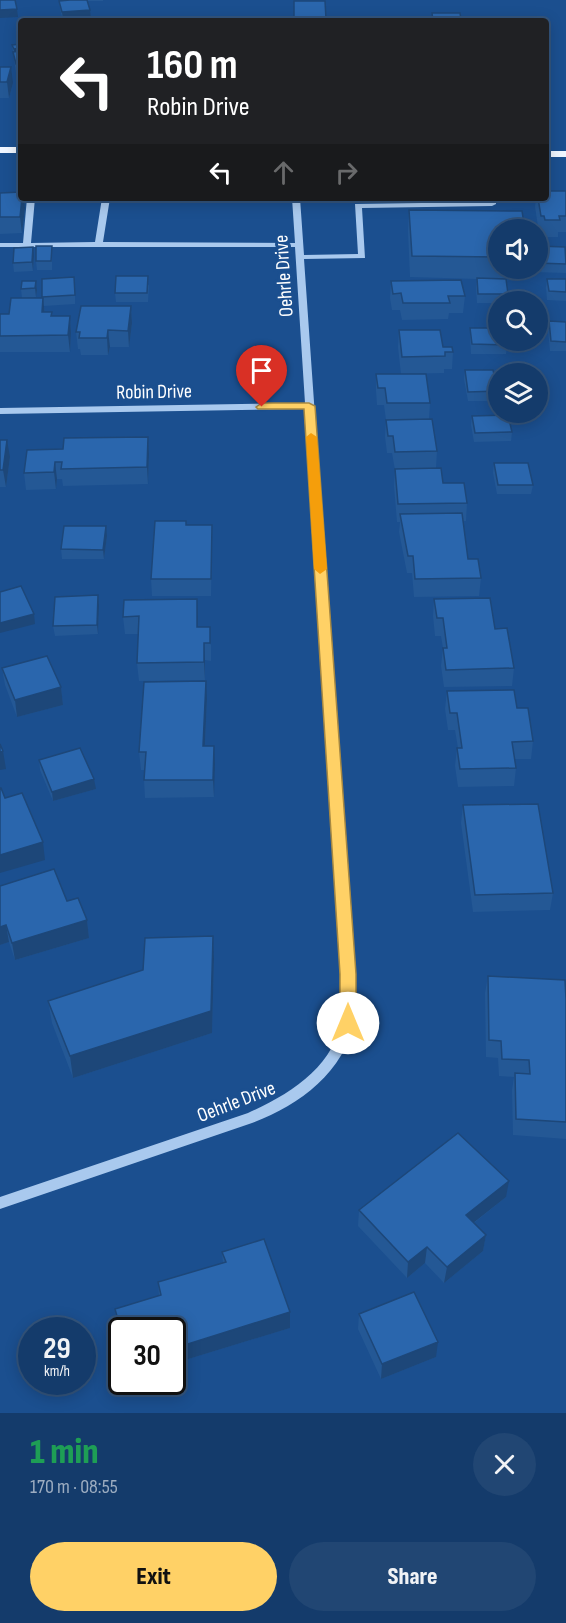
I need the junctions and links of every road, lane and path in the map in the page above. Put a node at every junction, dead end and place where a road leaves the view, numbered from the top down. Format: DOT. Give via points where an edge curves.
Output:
graph roads {
  1 [pos="0,150"];
  2 [pos="18,150"];
  3 [pos="549,154"];
  4 [pos="566,154"];
  5 [pos="31,201"];
  6 [pos="106,201"];
  7 [pos="296,201"];
  8 [pos="492,201"];
  9 [pos="99,244"];
  10 [pos="0,245"];
  11 [pos="27,245"];
  12 [pos="299,245"];
  13 [pos="300,257"];
  14 [pos="309,406"];
  15 [pos="0,411"];
  16 [pos="0,1203"];
  1 -- 2 [label="main road"];
  3 -- 4 [label="main road"];
  5 -- 11 [label="street"];
  6 -- 9 [label="street"];
  7 -- 12 [label="street, Oehrle Drive"];
  8 -- 13 [label="street" via="358,206 362,256"];
  9 -- 11 [label="street"];
  9 -- 12 [label="street"];
  10 -- 11 [label="street"];
  12 -- 13 [label="street, Oehrle Drive"];
  13 -- 14 [label="street, Oehrle Drive"];
  14 -- 15 [label="street, Robin Drive"];
  14 -- 16 [label="street, Oehrle Drive" via="348,974 348,1023 340,1048 314,1082 284,1103"];
}
